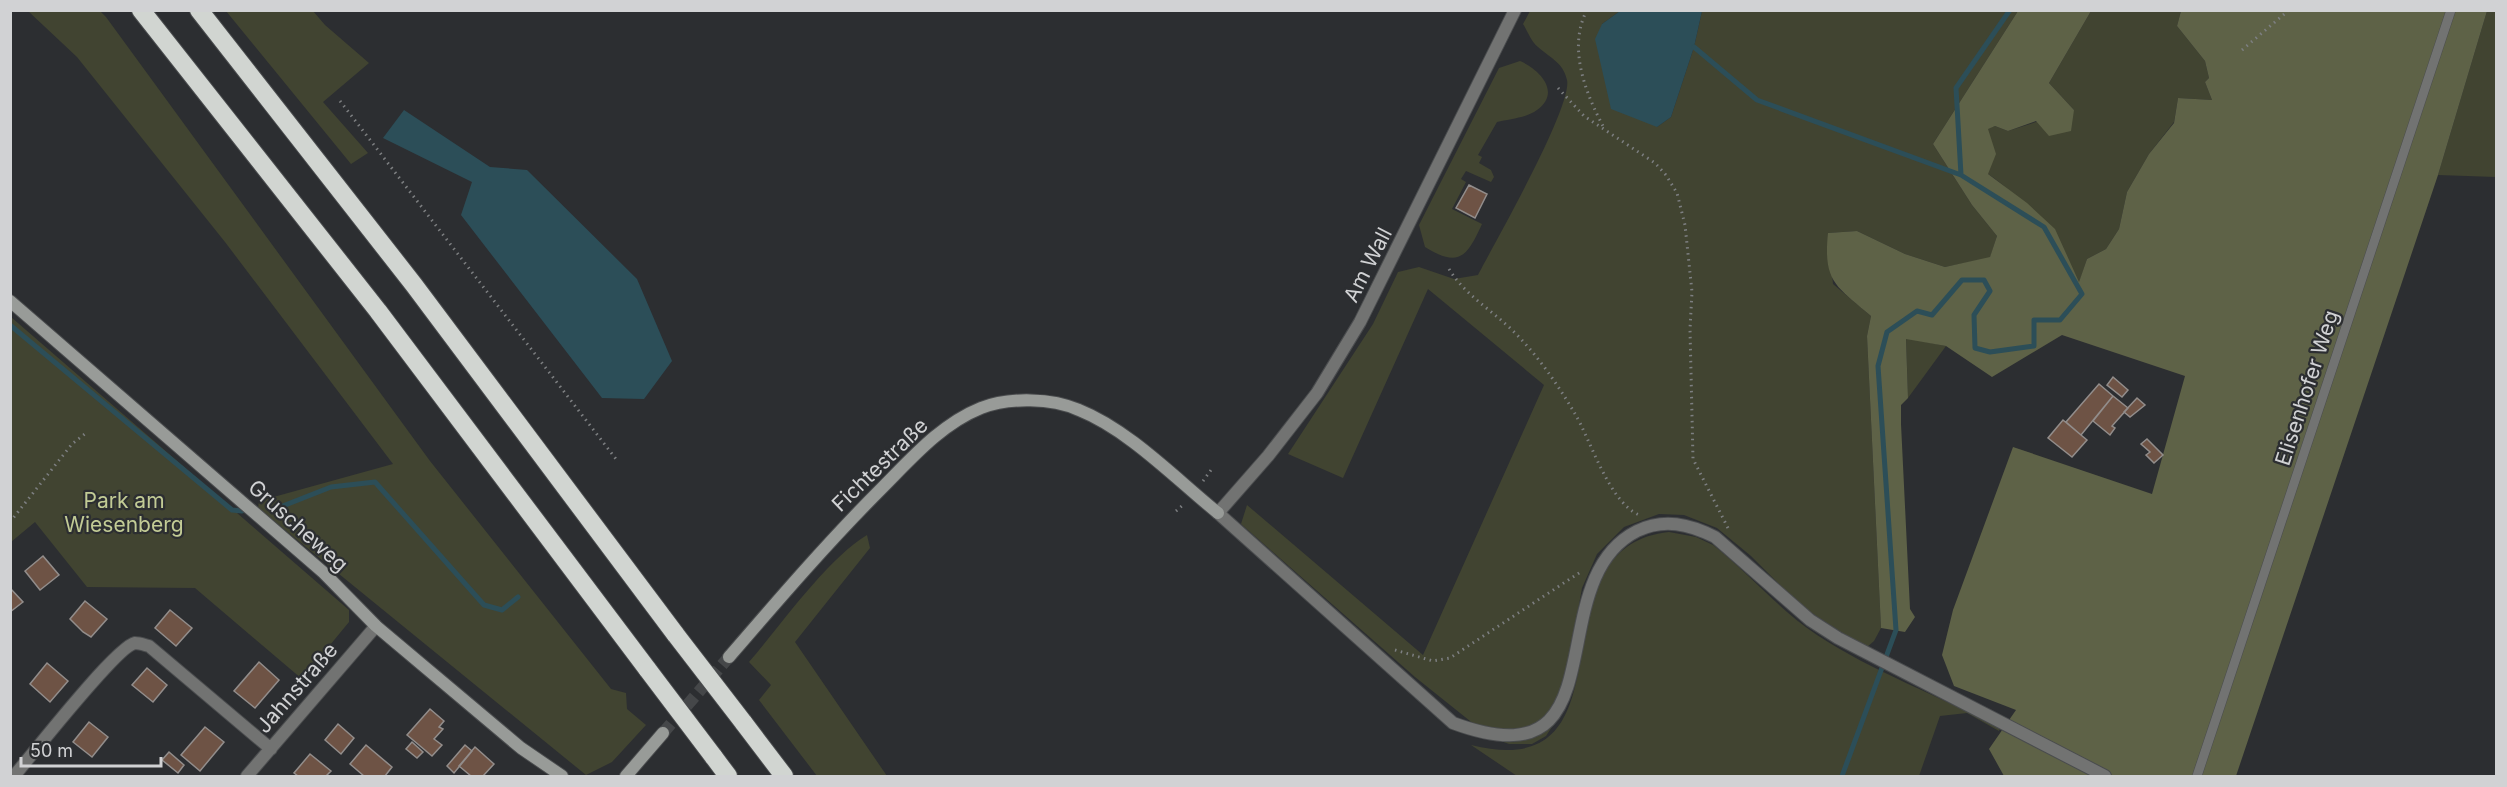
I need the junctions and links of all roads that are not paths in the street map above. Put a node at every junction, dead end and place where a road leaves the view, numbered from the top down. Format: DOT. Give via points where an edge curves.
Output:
graph roads {
  1 [pos="141,10"];
  2 [pos="199,10"];
  3 [pos="1515,10"];
  4 [pos="2451,10"];
  5 [pos="10,301"];
  6 [pos="1218,513"];
  7 [pos="376,626"];
  8 [pos="729,657"];
  9 [pos="1567,719"];
  10 [pos="663,734"];
  11 [pos="1480,742"];
  12 [pos="271,749"];
  13 [pos="14,777"];
  14 [pos="247,777"];
  15 [pos="562,777"];
  16 [pos="626,777"];
  17 [pos="728,777"];
  18 [pos="784,777"];
  19 [pos="2105,777"];
  20 [pos="2197,777"];
  1 -- 17 [label="highway, bridge" via="378,312"];
  2 -- 18 [label="highway, bridge" via="414,285"];
  3 -- 6 [label="street, Am Wall" via="1360,322 1317,393"];
  4 -- 20 [label="lane, Elisenhofer Weg"];
  5 -- 7 [label="street, Gruscheweg" via="324,573"];
  6 -- 8 [label="street, Fichtestraße" via="1124,436 1078,409 1031,401 981,408 927,443 821,550"];
  6 -- 11 [label="street" via="1453,723"];
  7 -- 12 [label="street, Jahnstraße"];
  7 -- 15 [label="street, Gruscheweg" via="538,762"];
  9 -- 19 [label="street" via="1584,617 1609,554 1627,536 1652,524 1675,523 1715,537 1810,620 1867,654"];
  10 -- 16 [label="street"];
  12 -- 13 [label="street" via="148,646 135,643 103,670"];
  12 -- 14 [label="street, Jahnstraße"];
}
